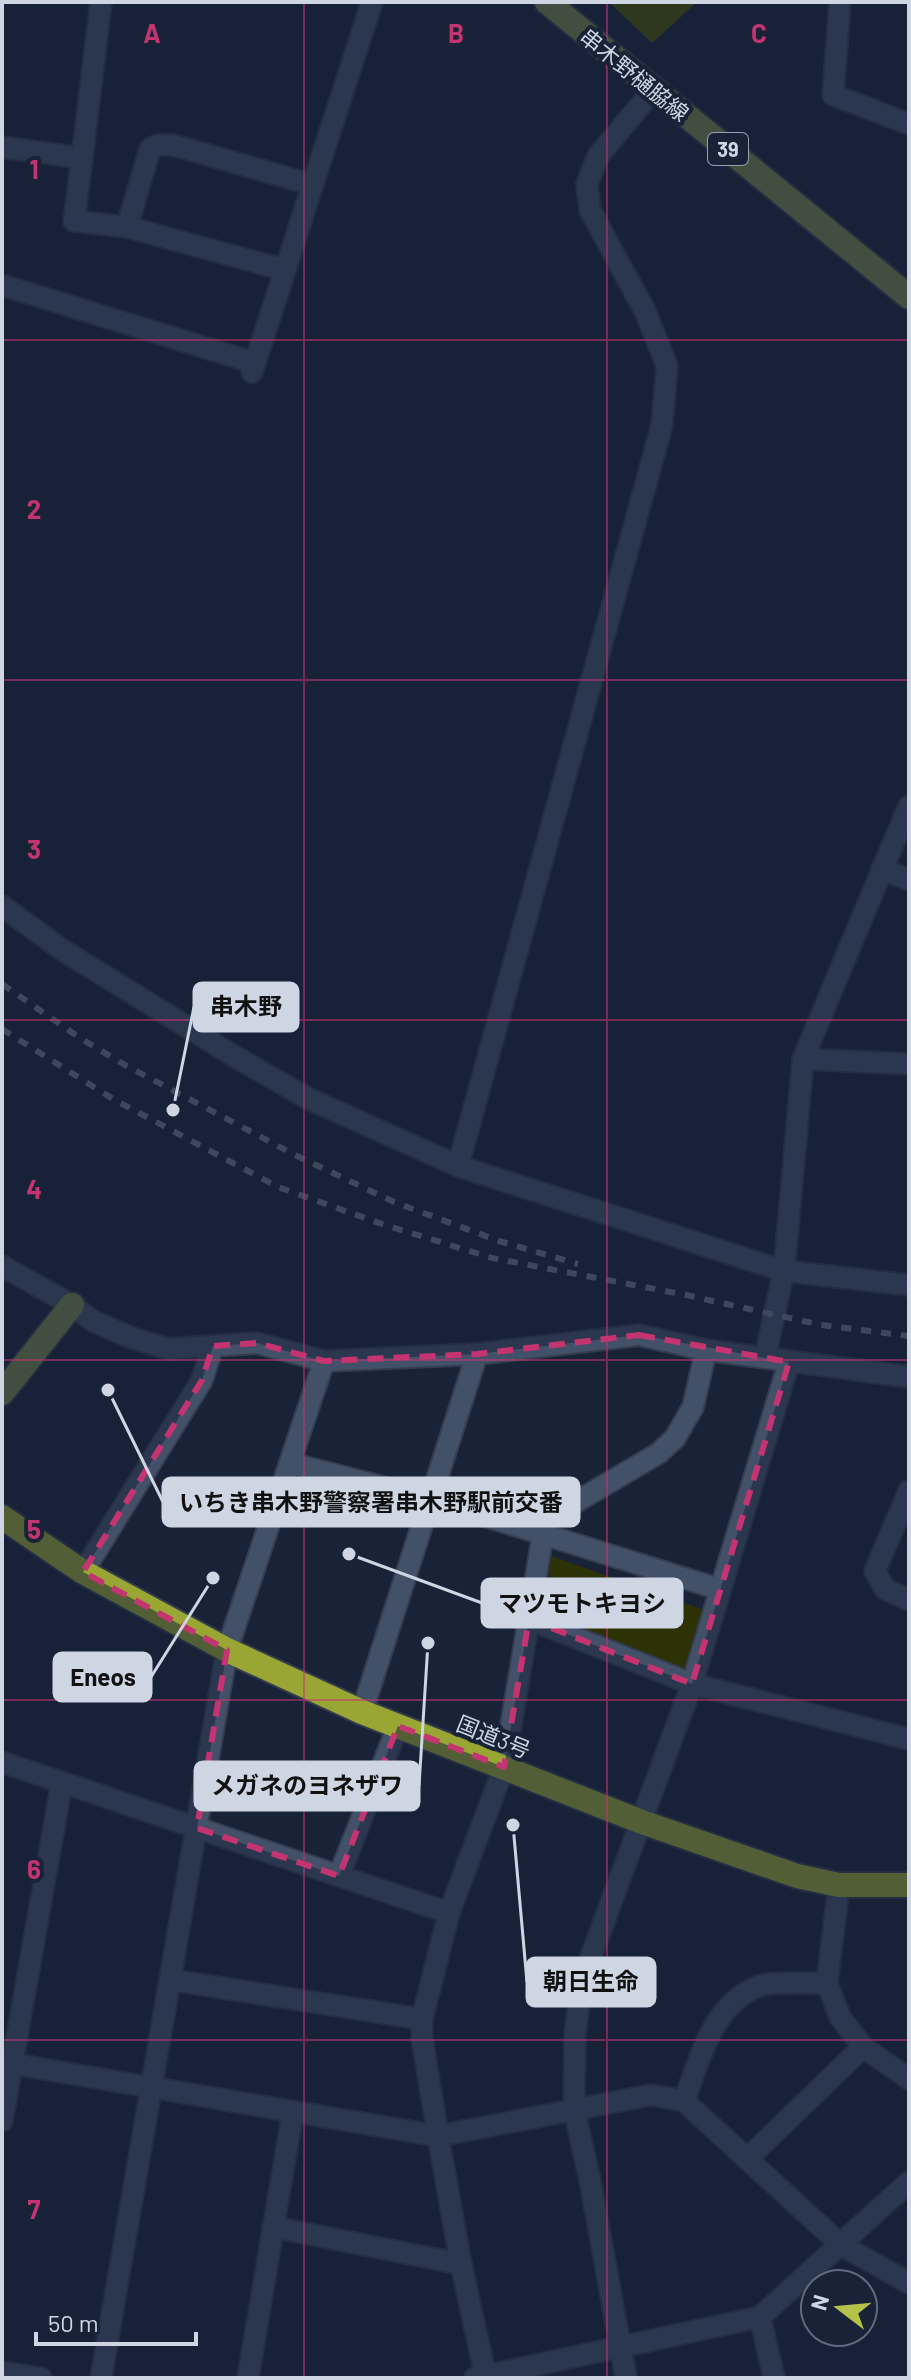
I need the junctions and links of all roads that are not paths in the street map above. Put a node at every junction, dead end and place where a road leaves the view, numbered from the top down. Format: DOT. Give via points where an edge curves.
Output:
graph roads {
  1 [pos="101,2"];
  2 [pos="372,2"];
  3 [pos="547,2"];
  4 [pos="840,2"];
  5 [pos="654,89"];
  6 [pos="909,124"];
  7 [pos="2,147"];
  8 [pos="82,158"];
  9 [pos="313,185"];
  10 [pos="127,227"];
  11 [pos="285,270"];
  12 [pos="5,286"];
  13 [pos="909,297"];
  14 [pos="909,806"];
  15 [pos="882,869"];
  16 [pos="909,880"];
  17 [pos="2,906"];
  18 [pos="803,1059"];
  19 [pos="909,1064"];
  20 [pos="458,1166"];
  21 [pos="2,1266"];
  22 [pos="784,1271"];
  23 [pos="909,1285"];
  24 [pos="72,1305"];
  25 [pos="213,1346"];
  26 [pos="706,1350"];
  27 [pos="477,1354"];
  28 [pos="765,1357"];
  29 [pos="324,1361"];
  30 [pos="789,1362"];
  31 [pos="909,1377"];
  32 [pos="2,1393"];
  33 [pos="290,1463"];
  34 [pos="909,1491"];
  35 [pos="430,1499"];
  36 [pos="2,1517"];
  37 [pos="543,1534"];
  38 [pos="83,1572"];
  39 [pos="719,1589"];
  40 [pos="909,1600"];
  41 [pos="529,1619"];
  42 [pos="227,1650"];
  43 [pos="692,1684"];
  44 [pos="362,1712"];
  45 [pos="398,1726"];
  46 [pos="909,1739"];
  47 [pos="2,1762"];
  48 [pos="504,1767"];
  49 [pos="62,1782"];
  50 [pos="642,1822"];
  51 [pos="197,1828"];
  52 [pos="339,1876"];
  53 [pos="839,1885"];
  54 [pos="909,1885"];
  55 [pos="449,1913"];
  56 [pos="171,1980"];
  57 [pos="827,1983"];
  58 [pos="422,2019"];
  59 [pos="863,2047"];
  60 [pos="7,2062"];
  61 [pos="909,2079"];
  62 [pos="152,2087"];
  63 [pos="684,2101"];
  64 [pos="574,2110"];
  65 [pos="293,2111"];
  66 [pos="2,2121"];
  67 [pos="438,2136"];
  68 [pos="747,2159"];
  69 [pos="909,2182"];
  70 [pos="273,2227"];
  71 [pos="841,2245"];
  72 [pos="461,2264"];
  73 [pos="909,2283"];
  74 [pos="760,2317"];
  75 [pos="621,2347"];
  76 [pos="2,2372"];
  77 [pos="482,2377"];
  78 [pos="41,2378"];
  79 [pos="101,2378"];
  80 [pos="248,2378"];
  81 [pos="626,2378"];
  82 [pos="774,2378"];
  1 -- 8 [label="street"];
  2 -- 9 [label="street"];
  3 -- 5 [label="main road, 串木野樋脇線 / 39"];
  4 -- 6 [label="street" via="833,95"];
  5 -- 13 [label="main road, 串木野樋脇線 / 39"];
  5 -- 20 [label="street" via="598,156 587,184 590,210 645,311 667,366 662,425"];
  7 -- 8 [label="street"];
  8 -- 10 [label="street" via="74,221"];
  9 -- 10 [label="street" via="158,145 150,149"];
  9 -- 11 [label="street"];
  10 -- 11 [label="street"];
  11 -- 12 [label="street" via="253,368"];
  14 -- 15 [label="street"];
  15 -- 16 [label="street"];
  15 -- 18 [label="street"];
  17 -- 20 [label="street" via="61,949 307,1098"];
  18 -- 19 [label="street"];
  18 -- 22 [label="street"];
  20 -- 22 [label="street"];
  21 -- 24 [label="street"];
  22 -- 23 [label="street"];
  22 -- 28 [label="street"];
  24 -- 25 [label="street" via="93,1321 144,1342 169,1349"];
  24 -- 32 [label="main road"];
  25 -- 29 [label="street" via="257,1343"];
  25 -- 38 [label="street" via="202,1380"];
  26 -- 27 [label="street" via="639,1335"];
  26 -- 28 [label="street"];
  26 -- 37 [label="street" via="693,1407 675,1438 659,1453 552,1516"];
  27 -- 29 [label="street"];
  27 -- 35 [label="street"];
  28 -- 30 [label="street"];
  29 -- 33 [label="street"];
  30 -- 31 [label="street"];
  30 -- 39 [label="street"];
  33 -- 35 [label="street"];
  33 -- 42 [label="street"];
  34 -- 40 [label="street" via="875,1571 885,1589"];
  35 -- 37 [label="street"];
  35 -- 44 [label="street"];
  36 -- 38 [label="highway, 国道3号"];
  37 -- 39 [label="street"];
  37 -- 41 [label="street"];
  38 -- 42 [label="highway, 国道3号"];
  39 -- 43 [label="street"];
  41 -- 43 [label="street"];
  41 -- 48 [label="street"];
  42 -- 44 [label="highway, 国道3号"];
  42 -- 51 [label="street"];
  43 -- 46 [label="street"];
  43 -- 50 [label="street"];
  44 -- 45 [label="highway, 国道3号"];
  45 -- 48 [label="highway, 国道3号"];
  45 -- 52 [label="street"];
  47 -- 49 [label="street"];
  48 -- 50 [label="highway, 国道3号"];
  48 -- 55 [label="street"];
  49 -- 51 [label="street"];
  49 -- 60 [label="street"];
  50 -- 53 [label="highway, 国道3号" via="797,1876"];
  50 -- 64 [label="street" via="582,1981"];
  51 -- 52 [label="street"];
  51 -- 56 [label="street"];
  52 -- 55 [label="street"];
  53 -- 54 [label="highway, 国道3号"];
  53 -- 57 [label="street"];
  55 -- 58 [label="street"];
  56 -- 58 [label="street"];
  56 -- 62 [label="street"];
  57 -- 59 [label="street" via="840,2017"];
  57 -- 63 [label="street" via="761,1986 726,2008 708,2038"];
  58 -- 67 [label="street"];
  59 -- 61 [label="street"];
  59 -- 68 [label="street"];
  60 -- 62 [label="street"];
  60 -- 66 [label="street"];
  62 -- 65 [label="street"];
  62 -- 79 [label="street"];
  63 -- 64 [label="street" via="651,2095"];
  63 -- 68 [label="street"];
  64 -- 67 [label="street"];
  64 -- 75 [label="street"];
  65 -- 67 [label="street"];
  65 -- 70 [label="street"];
  67 -- 72 [label="street"];
  68 -- 71 [label="street"];
  69 -- 71 [label="street"];
  70 -- 72 [label="street"];
  70 -- 80 [label="street"];
  71 -- 73 [label="street"];
  71 -- 74 [label="street"];
  72 -- 77 [label="street"];
  74 -- 75 [label="street"];
  74 -- 82 [label="street"];
  75 -- 77 [label="street"];
  75 -- 81 [label="street"];
  76 -- 78 [label="street"];
}
